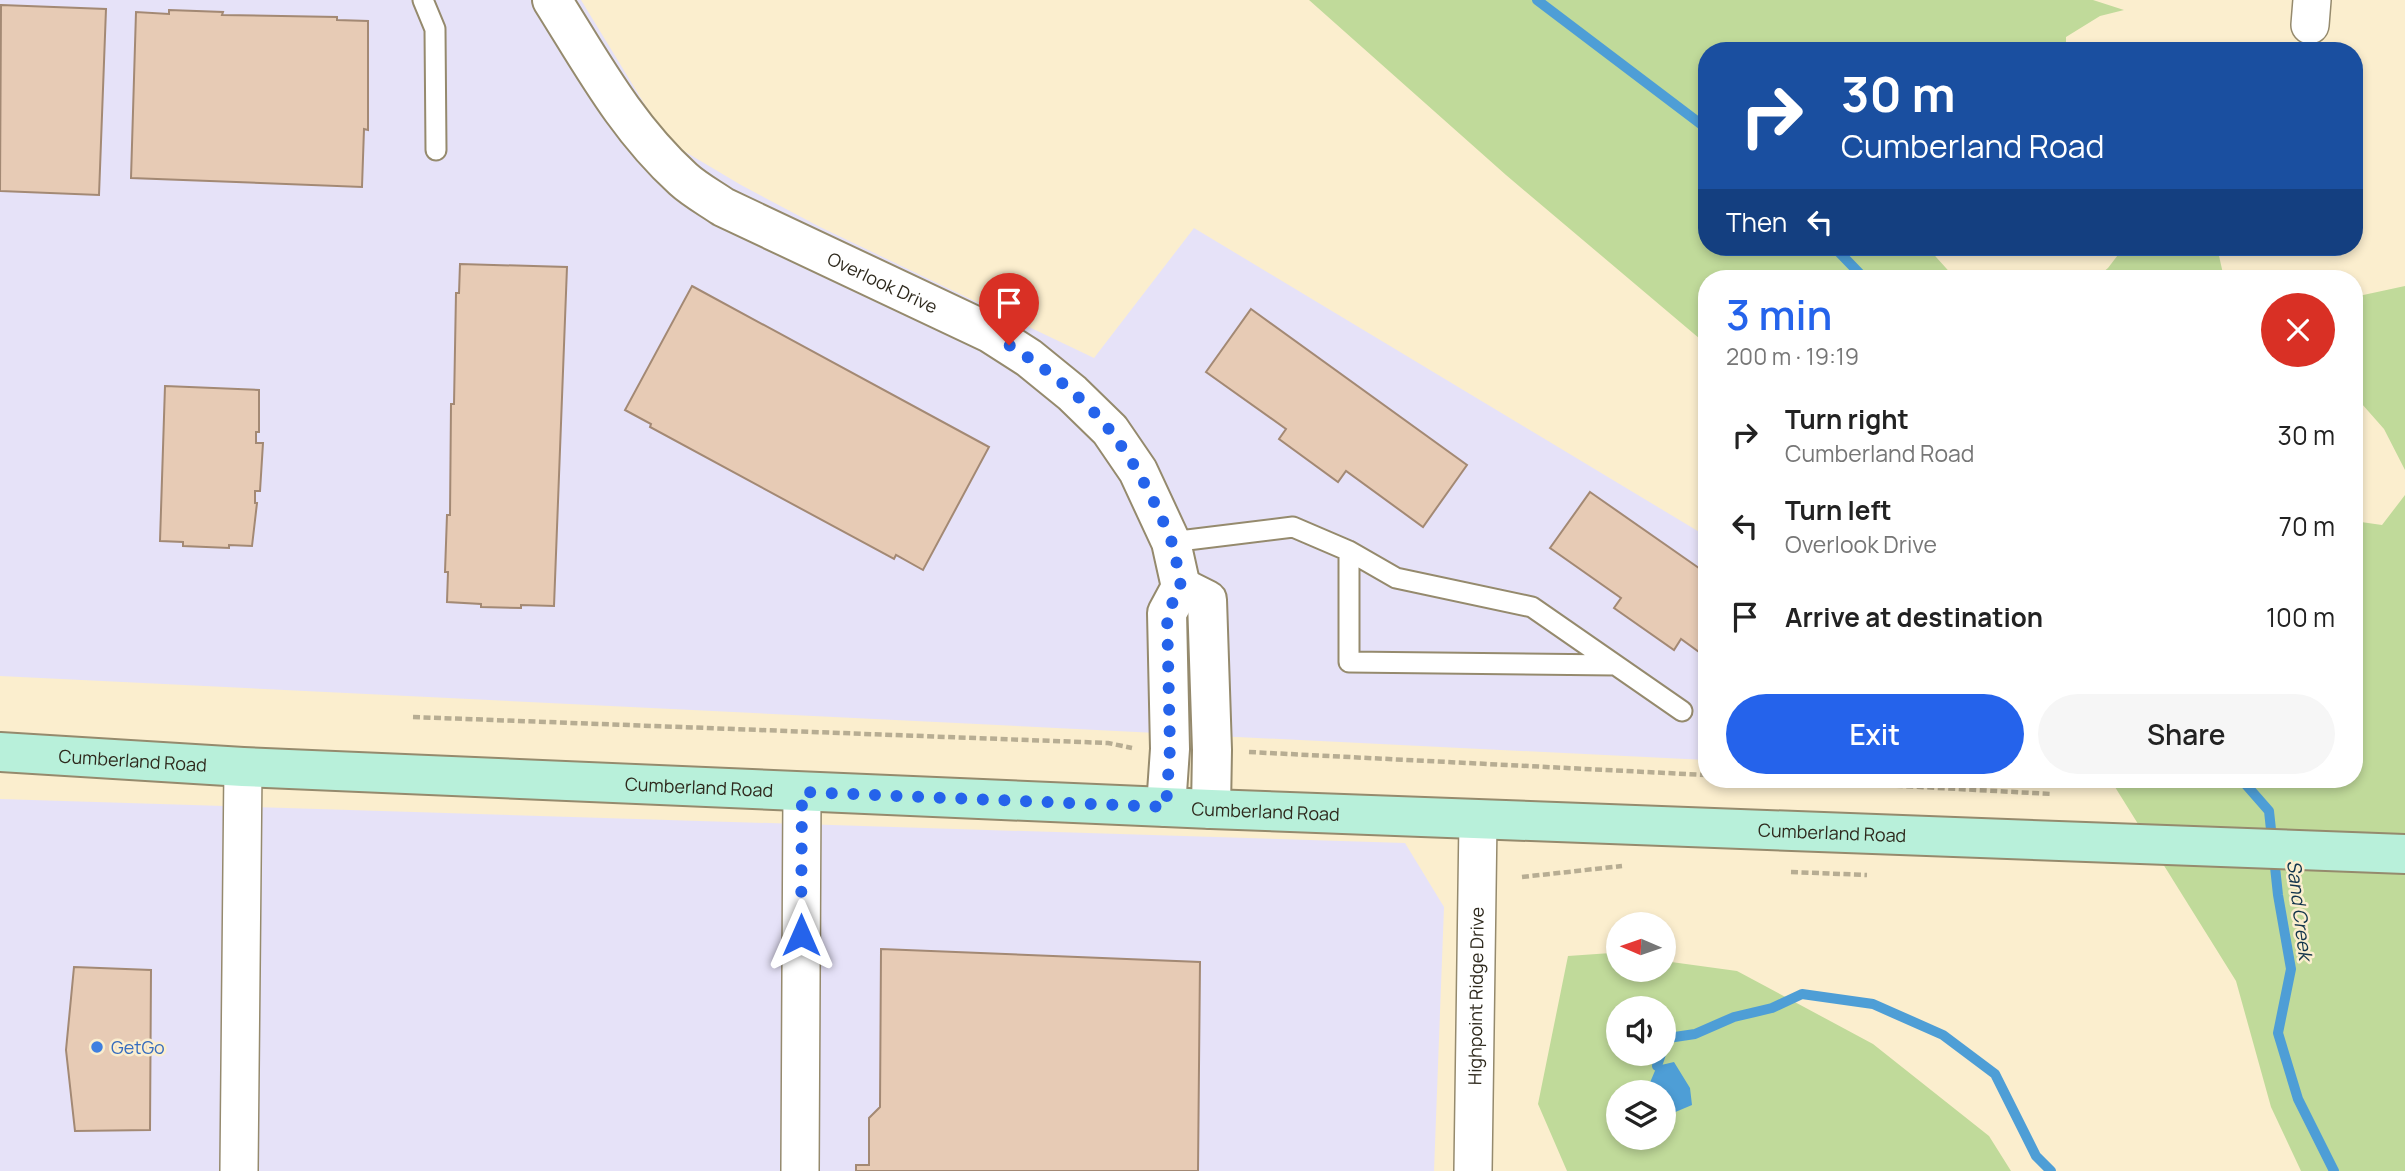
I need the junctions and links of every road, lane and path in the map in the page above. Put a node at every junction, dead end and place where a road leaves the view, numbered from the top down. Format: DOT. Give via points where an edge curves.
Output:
graph roads {
  1 [pos="424,0"];
  2 [pos="552,0"];
  3 [pos="436,150"];
  4 [pos="1171,542"];
  5 [pos="1349,551"];
  6 [pos="1181,587"];
  7 [pos="1615,665"];
  8 [pos="1682,711"];
  9 [pos="413,718"];
  10 [pos="1170,748"];
  11 [pos="1212,750"];
  12 [pos="0,752"];
  13 [pos="243,766"];
  14 [pos="1698,775"];
  15 [pos="1939,788"];
  16 [pos="802,792"];
  17 [pos="2052,794"];
  18 [pos="1166,807"];
  19 [pos="1211,809"];
  20 [pos="1478,820"];
  21 [pos="2405,854"];
  22 [pos="1632,866"];
  23 [pos="1787,872"];
  24 [pos="1868,875"];
  25 [pos="1522,877"];
  26 [pos="239,1171"];
  27 [pos="800,1171"];
  28 [pos="1473,1171"];
  1 -- 3 [label="lane" via="435,29"];
  2 -- 4 [label="street, Overlook Drive" via="624,115 685,182 723,207 989,333 1029,358 1110,430 1138,471"];
  4 -- 5 [label="lane" via="1293,527"];
  4 -- 6 [label="street, Overlook Drive"];
  5 -- 7 [label="lane" via="1396,578 1532,607"];
  5 -- 7 [label="lane" via="1349,662"];
  6 -- 10 [label="street" via="1167,613"];
  6 -- 11 [label="street" via="1207,600"];
  7 -- 8 [label="lane"];
  9 -- 10 [label="path"];
  10 -- 18 [label="street"];
  11 -- 14 [label="path"];
  11 -- 19 [label="street"];
  12 -- 13 [label="main road, Cumberland Road"];
  13 -- 16 [label="main road, Cumberland Road"];
  13 -- 26 [label="street"];
  15 -- 17 [label="path"];
  16 -- 18 [label="main road, Cumberland Road"];
  16 -- 27 [label="street"];
  18 -- 19 [label="main road, Cumberland Road"];
  19 -- 20 [label="main road, Cumberland Road"];
  20 -- 21 [label="main road, Cumberland Road"];
  20 -- 28 [label="street, Highpoint Ridge Drive"];
  22 -- 25 [label="path"];
  23 -- 24 [label="path"];
}
